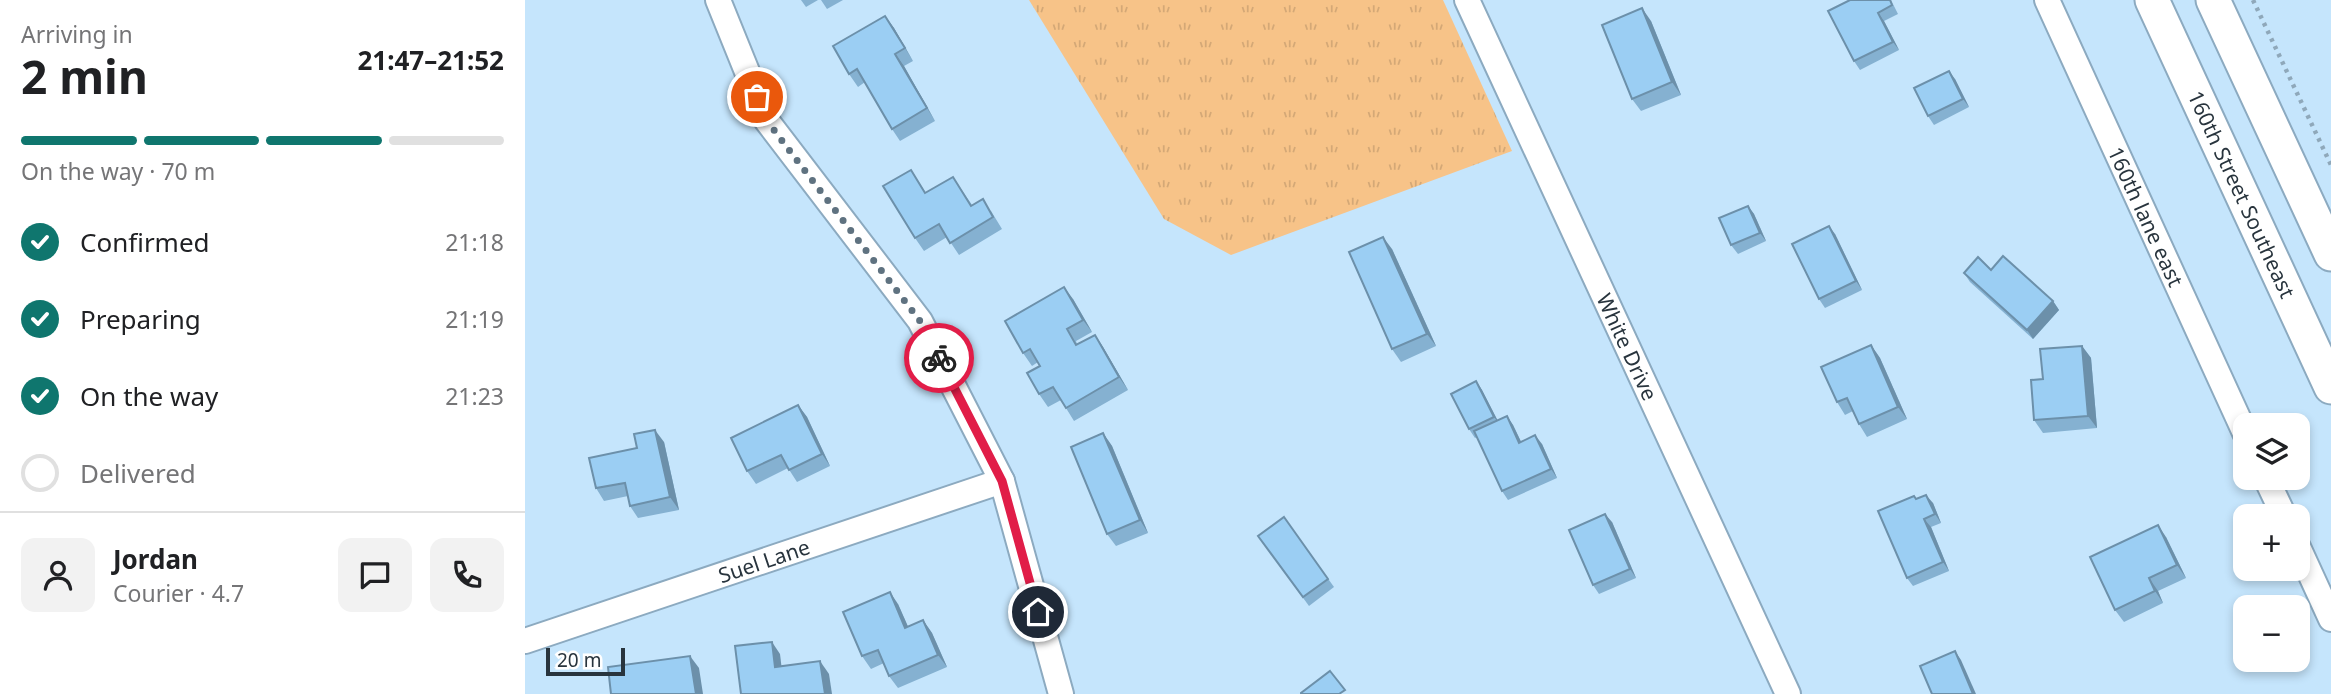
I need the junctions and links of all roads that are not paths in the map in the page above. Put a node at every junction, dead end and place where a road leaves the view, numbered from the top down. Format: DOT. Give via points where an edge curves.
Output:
graph roads {
  1 [pos="718,0"];
  2 [pos="1467,0"];
  3 [pos="2047,0"];
  4 [pos="2152,0"];
  5 [pos="2213,0"];
  6 [pos="2331,254"];
  7 [pos="2331,387"];
  8 [pos="2236,413"];
  9 [pos="1002,481"];
  10 [pos="2310,573"];
  11 [pos="2331,619"];
  12 [pos="525,641"];
  13 [pos="1061,694"];
  14 [pos="1788,694"];
  1 -- 9 [label="street" via="767,121 920,321"];
  2 -- 14 [label="street, White Drive"];
  3 -- 8 [label="street, 160th lane east"];
  4 -- 7 [label="street, 160th Street Southeast"];
  5 -- 6 [label="street"];
  9 -- 12 [label="street, Suel Lane"];
  9 -- 13 [label="street"];
  10 -- 11 [label="street"];
}
